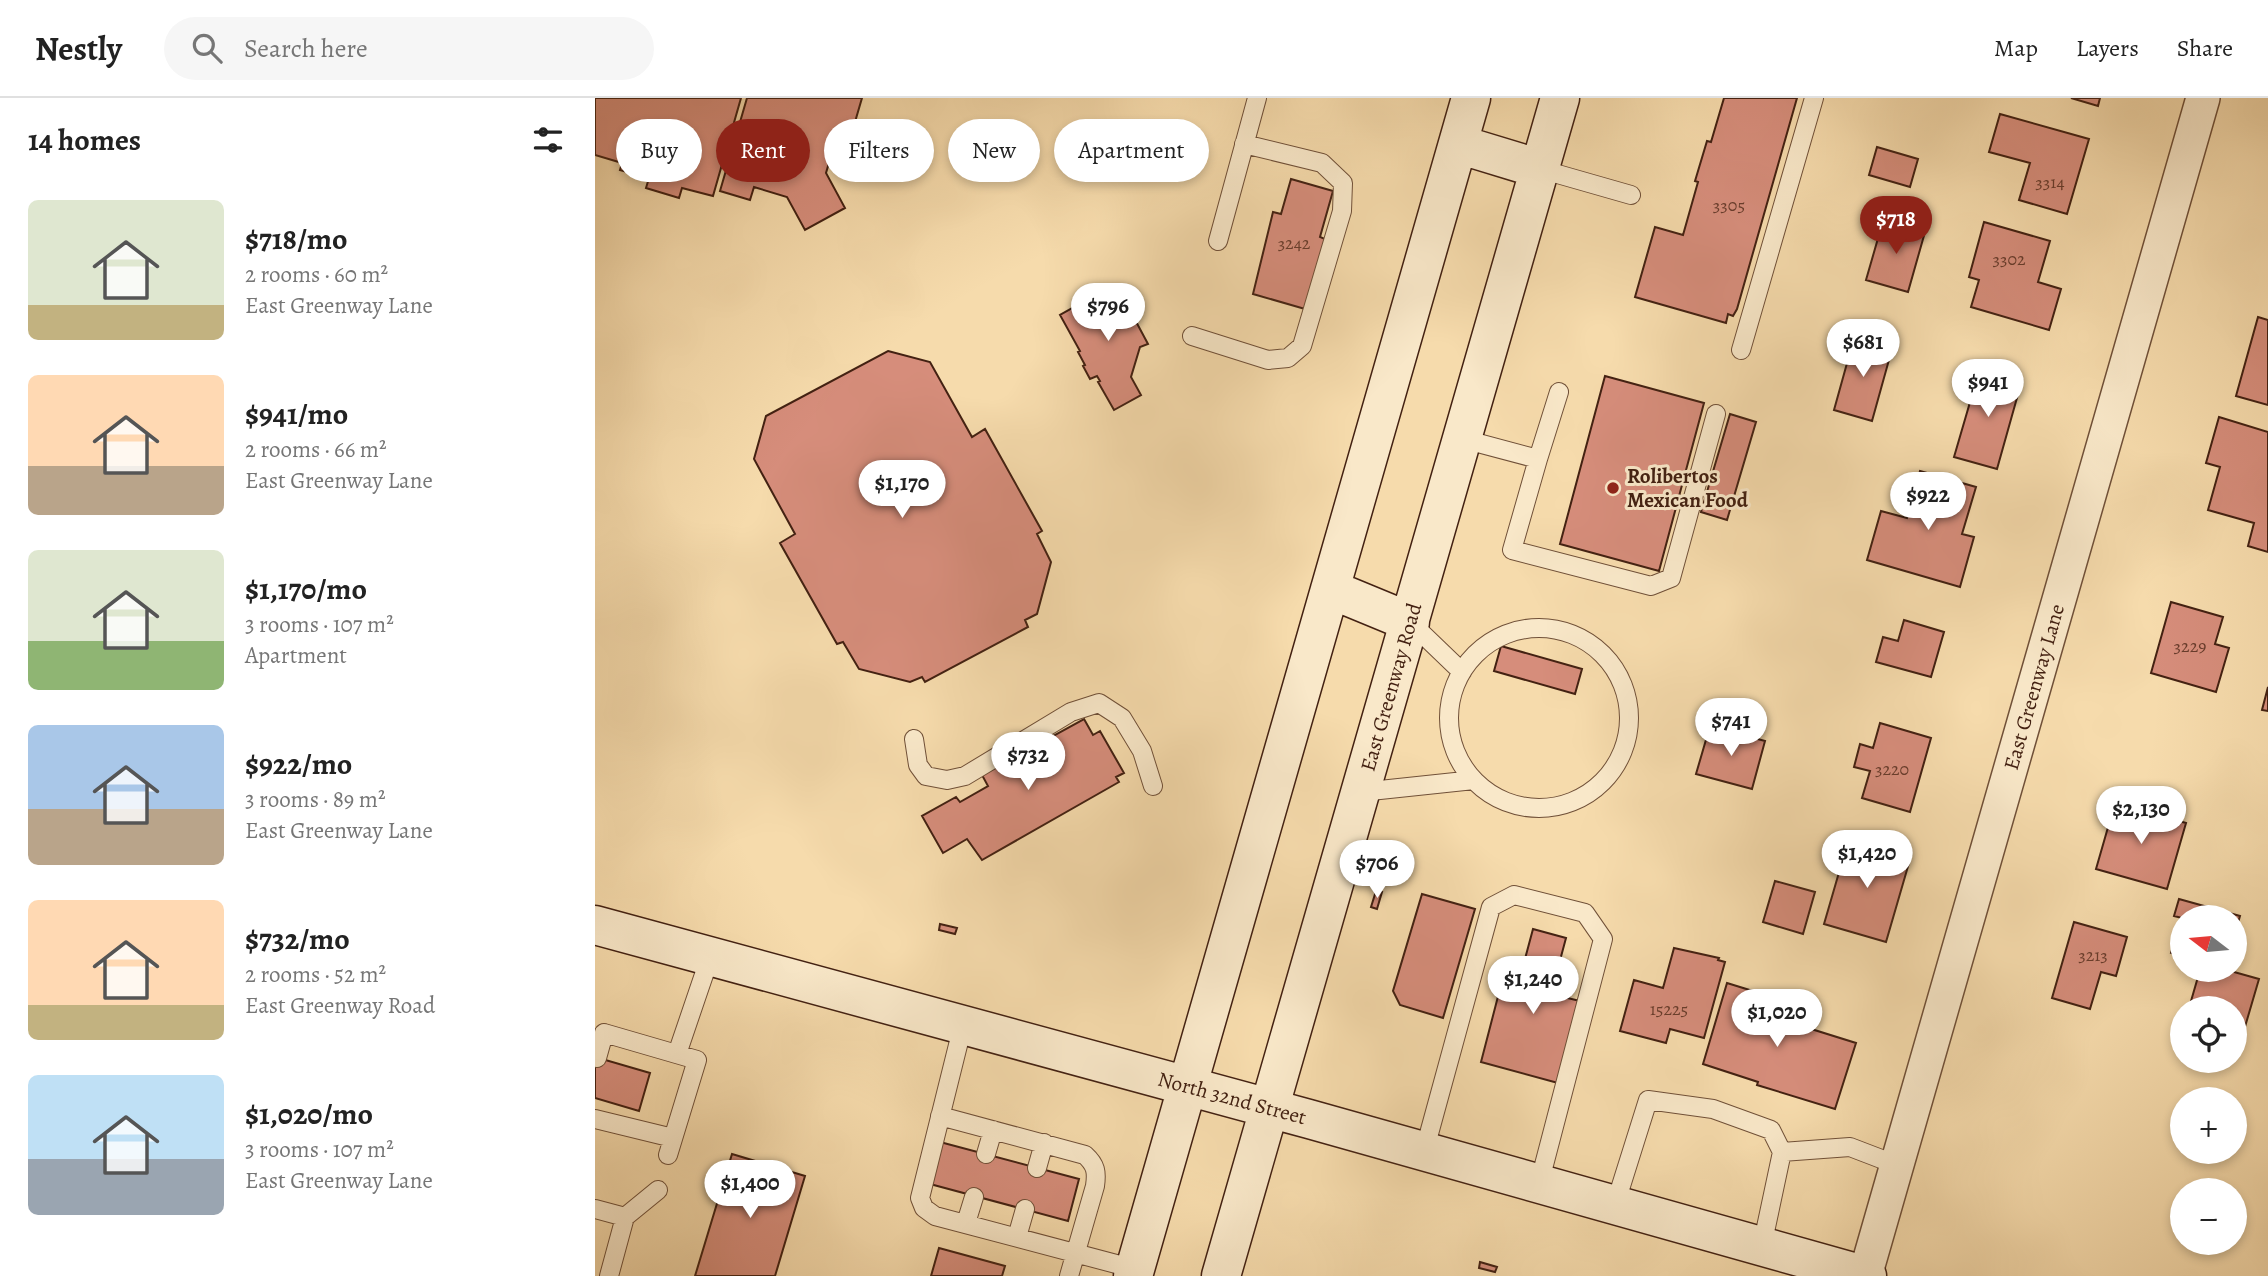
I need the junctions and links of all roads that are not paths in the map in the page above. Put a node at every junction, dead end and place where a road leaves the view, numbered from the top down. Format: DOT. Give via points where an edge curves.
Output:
graph roads {
  1 [pos="1257,98"];
  2 [pos="1471,98"];
  3 [pos="1560,98"];
  4 [pos="1814,98"];
  5 [pos="2203,98"];
  6 [pos="1244,144"];
  7 [pos="1458,144"];
  8 [pos="1540,169"];
  9 [pos="1631,195"];
  10 [pos="1217,241"];
  11 [pos="1192,337"];
  12 [pos="1741,350"];
  13 [pos="1559,393"];
  14 [pos="1716,414"];
  15 [pos="1463,439"];
  16 [pos="1538,459"];
  17 [pos="1330,589"];
  18 [pos="1410,622"];
  19 [pos="1462,672"];
  20 [pos="913,739"];
  21 [pos="1474,780"];
  22 [pos="1153,786"];
  23 [pos="1361,792"];
  24 [pos="595,925"];
  25 [pos="710,957"];
  26 [pos="963,1025"];
  27 [pos="677,1054"];
  28 [pos="597,1058"];
  29 [pos="1187,1086"];
  30 [pos="1269,1108"];
  31 [pos="940,1116"];
  32 [pos="595,1119"];
  33 [pos="993,1130"];
  34 [pos="1044,1143"];
  35 [pos="1424,1152"];
  36 [pos="1782,1152"];
  37 [pos="986,1154"];
  38 [pos="1897,1165"];
  39 [pos="1037,1168"];
  40 [pos="1539,1184"];
  41 [pos="658,1190"];
  42 [pos="974,1197"];
  43 [pos="1615,1205"];
  44 [pos="595,1209"];
  45 [pos="1025,1209"];
  46 [pos="625,1217"];
  47 [pos="966,1223"];
  48 [pos="1017,1237"];
  49 [pos="1762,1246"];
  50 [pos="1075,1253"];
  51 [pos="1134,1273"];
  52 [pos="609,1276"];
  53 [pos="1069,1276"];
  54 [pos="1221,1276"];
  55 [pos="1866,1276"];
  1 -- 6 [label="lane"];
  2 -- 7 [label="main road"];
  3 -- 8 [label="main road, East Greenway Road"];
  4 -- 12 [label="lane"];
  5 -- 38 [label="street, East Greenway Lane"];
  6 -- 10 [label="lane"];
  6 -- 11 [label="lane" via="1322,163 1343,183 1342,211 1302,346 1288,358 1268,360"];
  7 -- 8 [label="main road"];
  7 -- 17 [label="main road"];
  8 -- 9 [label="lane"];
  8 -- 15 [label="main road, East Greenway Road"];
  13 -- 16 [label="lane"];
  14 -- 16 [label="lane" via="1671,578 1651,586 1512,550"];
  15 -- 16 [label="lane"];
  15 -- 18 [label="main road, East Greenway Road"];
  17 -- 18 [label="main road"];
  17 -- 29 [label="main road"];
  18 -- 19 [label="lane"];
  18 -- 23 [label="main road, East Greenway Road"];
  19 -- 21 [label="lane" via="1451,699 1450,728 1458,757"];
  19 -- 21 [label="lane" via="1489,640 1503,632 1534,627 1562,632 1589,642 1611,662 1625,687 1630,718 1625,748 1610,775 1587,795 1558,806 1528,808 1499,799"];
  20 -- 22 [label="lane" via="918,765 926,776 947,780 965,776 1071,712 1099,703 1122,718 1142,751"];
  21 -- 23 [label="lane"];
  23 -- 30 [label="main road, East Greenway Road"];
  24 -- 25 [label="main road, North 32nd Street"];
  25 -- 26 [label="main road, North 32nd Street"];
  25 -- 27 [label="lane"];
  26 -- 29 [label="main road, North 32nd Street"];
  26 -- 31 [label="lane"];
  27 -- 28 [label="lane" via="604,1033"];
  27 -- 32 [label="lane" via="697,1060 671,1147"];
  29 -- 30 [label="main road, North 32nd Street"];
  29 -- 51 [label="main road"];
  30 -- 35 [label="main road, North 32nd Street"];
  30 -- 54 [label="main road, East Greenway Road"];
  31 -- 33 [label="lane"];
  31 -- 47 [label="lane" via="920,1198 935,1216"];
  33 -- 34 [label="lane"];
  33 -- 37 [label="lane"];
  34 -- 39 [label="lane"];
  34 -- 50 [label="lane" via="1085,1155 1094,1163 1095,1186"];
  35 -- 40 [label="main road, North 32nd Street"];
  35 -- 40 [label="lane" via="1491,907 1514,895 1585,913 1603,939"];
  36 -- 38 [label="lane" via="1850,1147"];
  36 -- 43 [label="lane" via="1771,1130 1713,1109 1648,1100"];
  36 -- 49 [label="lane"];
  38 -- 55 [label="street, East Greenway Lane"];
  40 -- 43 [label="main road, North 32nd Street"];
  41 -- 46 [label="lane"];
  42 -- 47 [label="lane"];
  43 -- 49 [label="main road, North 32nd Street"];
  44 -- 46 [label="lane"];
  45 -- 48 [label="lane"];
  46 -- 52 [label="lane"];
  47 -- 48 [label="lane"];
  48 -- 50 [label="lane"];
  49 -- 55 [label="main road, North 32nd Street"];
  50 -- 51 [label="lane"];
  50 -- 53 [label="lane"];
}
